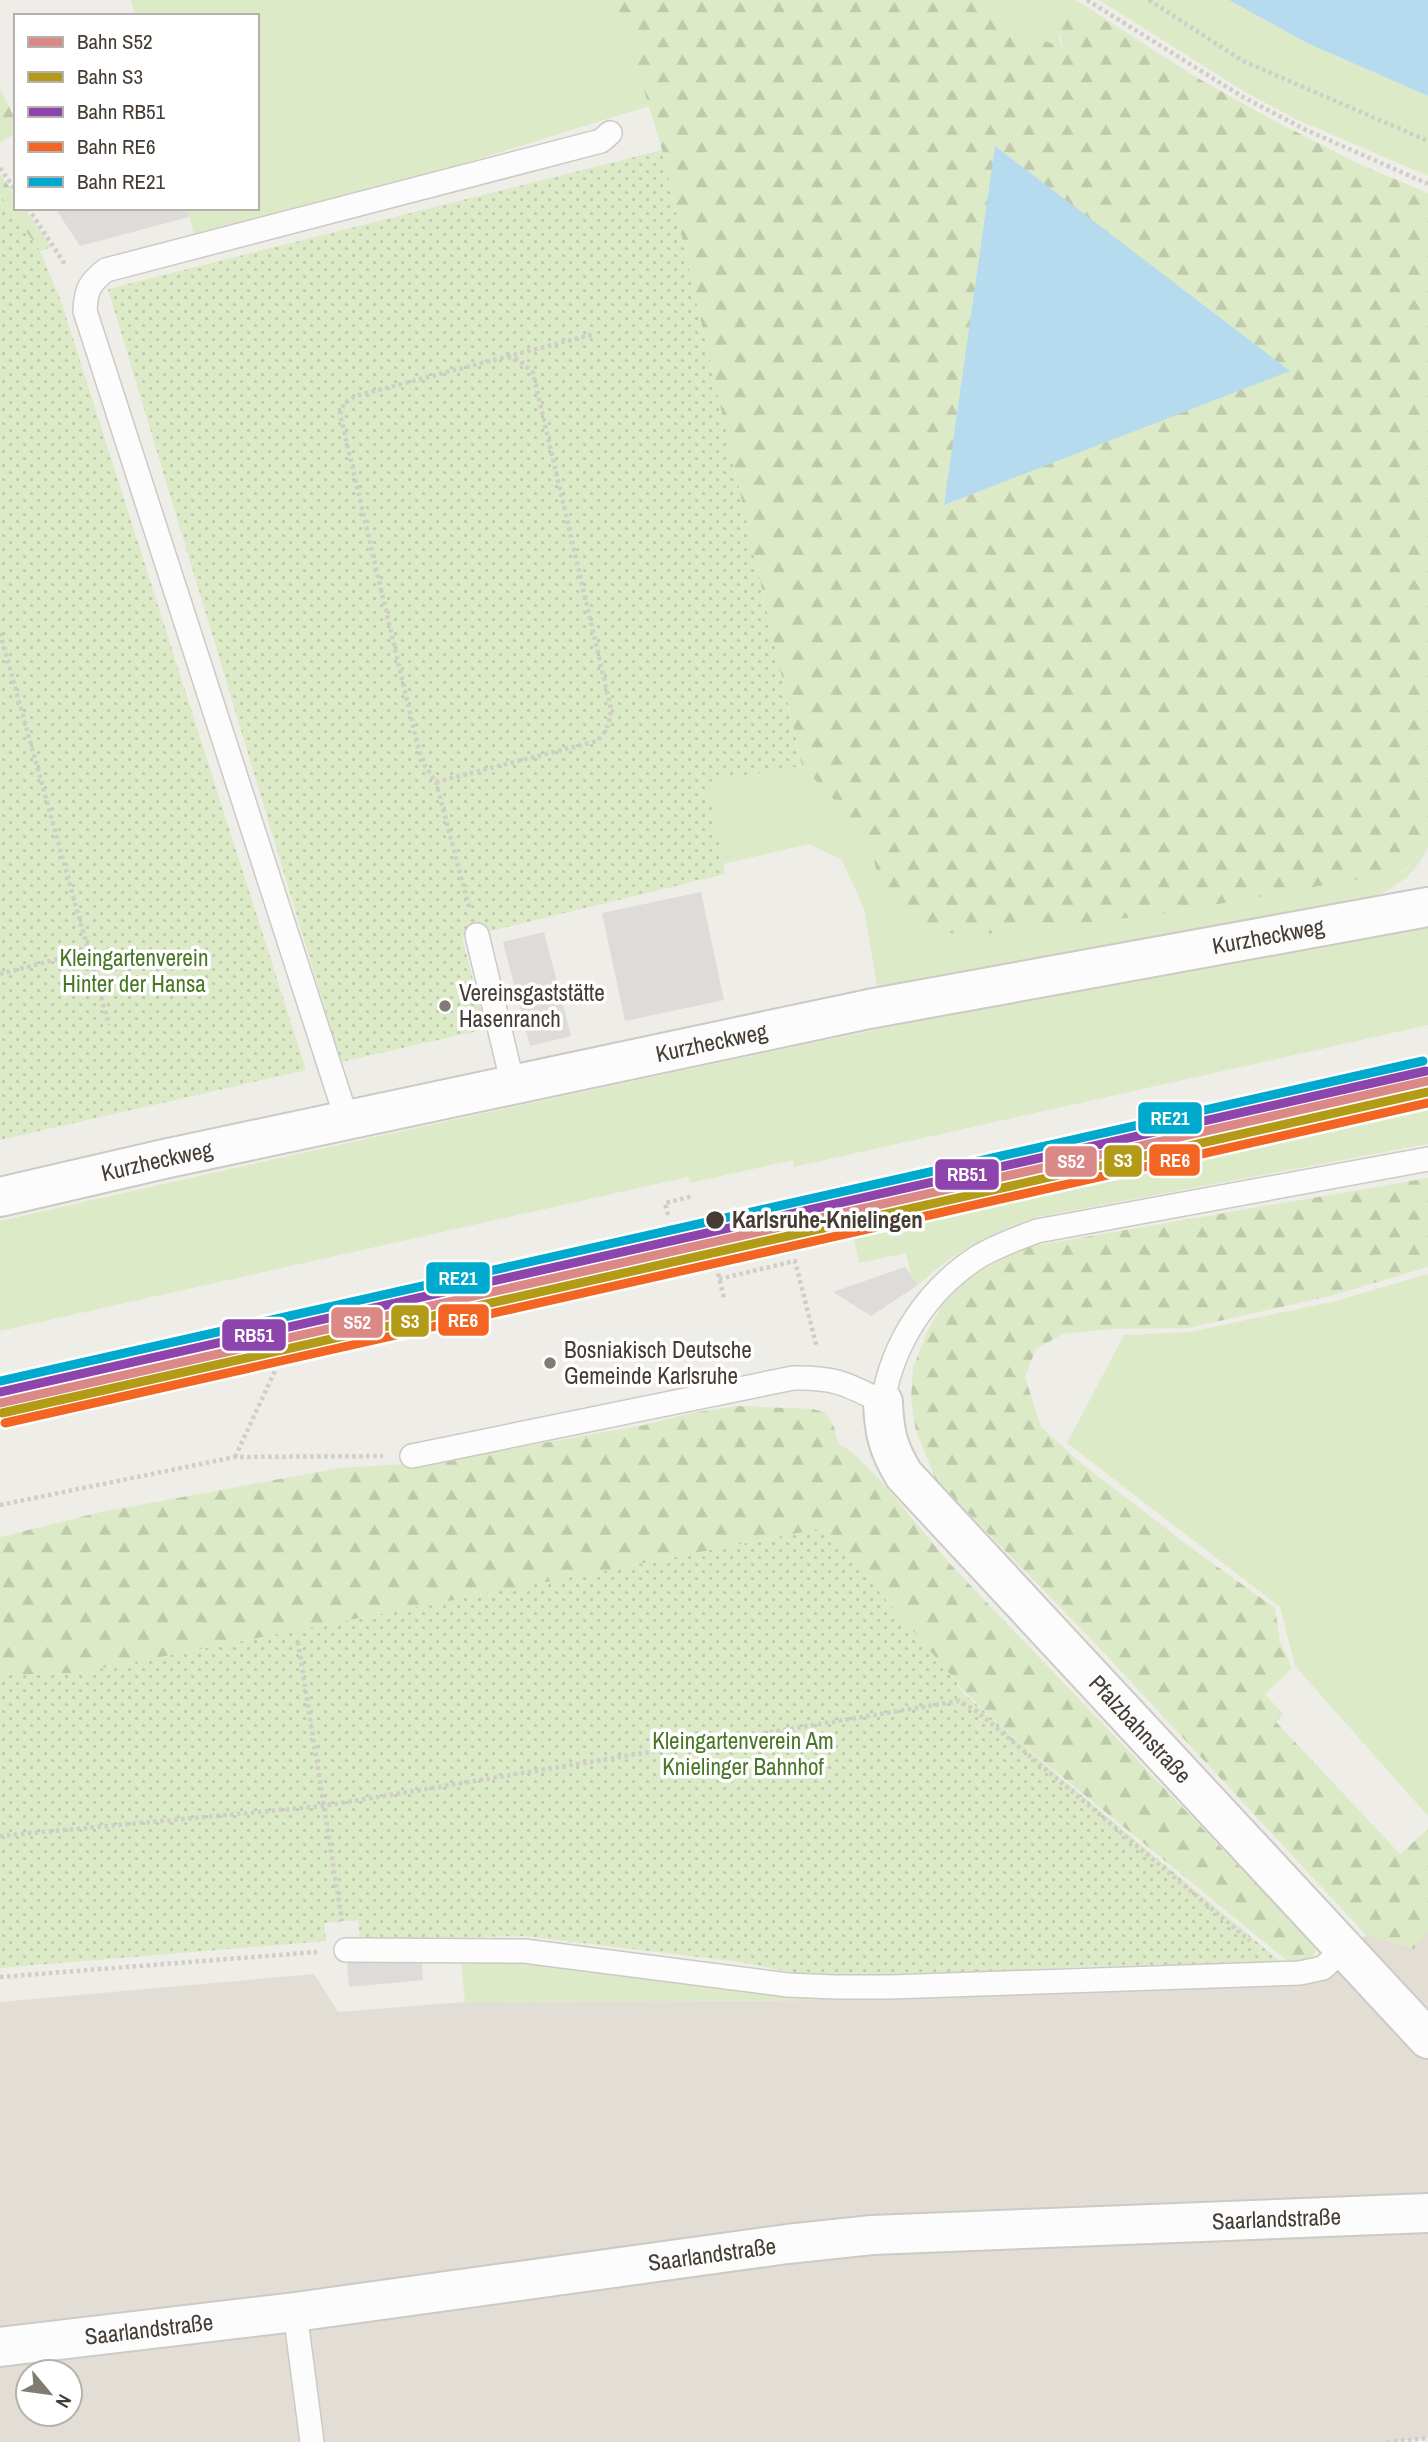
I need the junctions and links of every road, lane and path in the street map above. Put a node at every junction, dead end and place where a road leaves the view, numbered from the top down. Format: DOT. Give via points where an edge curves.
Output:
graph roads {
  1 [pos="1087,0"];
  2 [pos="1149,0"];
  3 [pos="610,132"];
  4 [pos="1428,141"];
  5 [pos="0,169"];
  6 [pos="1428,184"];
  7 [pos="14,188"];
  8 [pos="29,210"];
  9 [pos="85,311"];
  10 [pos="594,334"];
  11 [pos="507,357"];
  12 [pos="0,633"];
  13 [pos="2,645"];
  14 [pos="436,782"];
  15 [pos="1428,907"];
  16 [pos="477,935"];
  17 [pos="89,951"];
  18 [pos="0,974"];
  19 [pos="110,1024"];
  20 [pos="513,1085"];
  21 [pos="347,1120"];
  22 [pos="1428,1159"];
  23 [pos="693,1196"];
  24 [pos="0,1197"];
  25 [pos="668,1215"];
  26 [pos="713,1253"];
  27 [pos="719,1279"];
  28 [pos="724,1298"];
  29 [pos="275,1371"];
  30 [pos="824,1377"];
  31 [pos="883,1402"];
  32 [pos="412,1456"];
  33 [pos="235,1457"];
  34 [pos="0,1505"];
  35 [pos="298,1642"];
  36 [pos="323,1806"];
  37 [pos="0,1836"];
  38 [pos="1343,1949"];
  39 [pos="345,1950"];
  40 [pos="1288,1973"];
  41 [pos="0,1977"];
  42 [pos="1428,2039"];
  43 [pos="1428,2213"];
  44 [pos="295,2312"];
  45 [pos="0,2347"];
  46 [pos="1428,2438"];
  47 [pos="312,2442"];
  48 [pos="1388,2442"];
  1 -- 6 [label="path" via="1243,97"];
  2 -- 4 [label="path" via="1243,61"];
  3 -- 9 [label="lane" via="601,141 106,270 86,293"];
  5 -- 7 [label="path"];
  8 -- 9 [label="path" via="62,257"];
  9 -- 21 [label="lane"];
  10 -- 11 [label="path"];
  11 -- 14 [label="path" via="355,396 344,403 340,415 421,760"];
  11 -- 14 [label="path" via="519,360 533,373 611,709 610,723 597,740"];
  12 -- 13 [label="path"];
  13 -- 17 [label="path"];
  14 -- 16 [label="path"];
  15 -- 20 [label="street, Kurzheckweg" via="869,1009"];
  16 -- 20 [label="lane"];
  17 -- 18 [label="path"];
  17 -- 19 [label="path"];
  20 -- 21 [label="street, Kurzheckweg"];
  21 -- 24 [label="street, Kurzheckweg"];
  22 -- 31 [label="lane" via="1037,1231 1000,1245 946,1282 918,1314 887,1377"];
  23 -- 25 [label="path" via="665,1203"];
  26 -- 27 [label="path"];
  27 -- 28 [label="path"];
  27 -- 30 [label="path" via="795,1262"];
  29 -- 33 [label="path"];
  30 -- 31 [label="lane"];
  30 -- 32 [label="lane" via="793,1378"];
  31 -- 38 [label="street, Pfalzbahnstraße" via="884,1430 904,1475"];
  32 -- 33 [label="path"];
  33 -- 34 [label="path"];
  35 -- 36 [label="path"];
  36 -- 37 [label="path"];
  36 -- 39 [label="path"];
  36 -- 40 [label="path" via="959,1700"];
  38 -- 40 [label="lane" via="1323,1968"];
  38 -- 42 [label="street, Pfalzbahnstraße"];
  39 -- 40 [label="lane" via="524,1951 811,1986"];
  39 -- 41 [label="path"];
  43 -- 44 [label="street, Saarlandstraße" via="872,2235"];
  44 -- 45 [label="street, Saarlandstraße"];
  44 -- 47 [label="lane"];
  46 -- 48 [label="path"];
}
